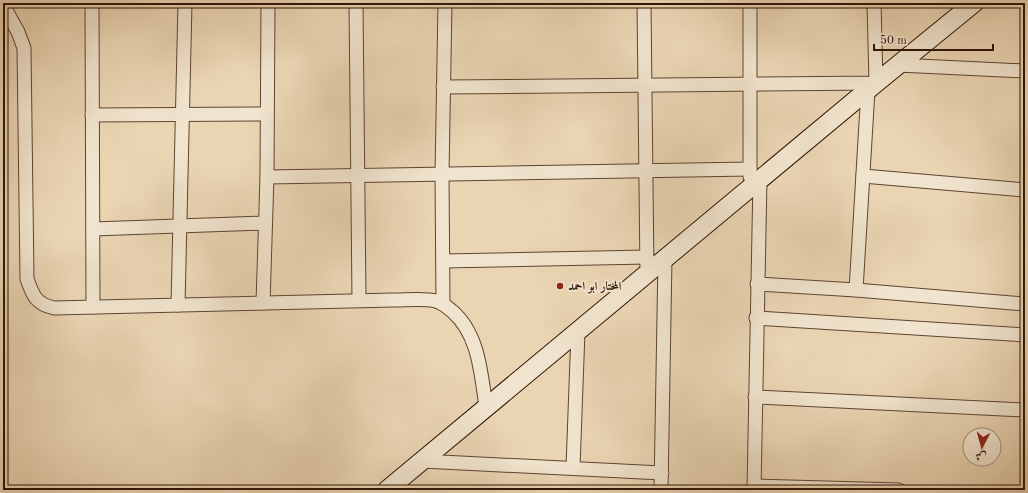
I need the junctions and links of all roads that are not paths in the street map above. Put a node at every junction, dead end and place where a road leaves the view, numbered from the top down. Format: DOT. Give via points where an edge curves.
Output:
graph roads {
  1 [pos="92,3"];
  2 [pos="185,3"];
  3 [pos="268,3"];
  4 [pos="356,3"];
  5 [pos="445,3"];
  6 [pos="644,3"];
  7 [pos="750,3"];
  8 [pos="874,3"];
  9 [pos="971,4"];
  10 [pos="3,5"];
  11 [pos="898,65"];
  12 [pos="1025,71"];
  13 [pos="750,84"];
  14 [pos="645,85"];
  15 [pos="872,86"];
  16 [pos="443,87"];
  17 [pos="182,114"];
  18 [pos="267,114"];
  19 [pos="92,115"];
  20 [pos="646,170"];
  21 [pos="442,174"];
  22 [pos="358,175"];
  23 [pos="863,176"];
  24 [pos="267,177"];
  25 [pos="753,179"];
  26 [pos="1025,190"];
  27 [pos="265,223"];
  28 [pos="180,226"];
  29 [pos="93,229"];
  30 [pos="665,258"];
  31 [pos="443,261"];
  32 [pos="647,265"];
  33 [pos="757,284"];
  34 [pos="856,290"];
  35 [pos="359,300"];
  36 [pos="263,303"];
  37 [pos="443,304"];
  38 [pos="1025,304"];
  39 [pos="178,305"];
  40 [pos="93,307"];
  41 [pos="756,318"];
  42 [pos="578,331"];
  43 [pos="1025,335"];
  44 [pos="755,397"];
  45 [pos="486,407"];
  46 [pos="1025,410"];
  47 [pos="422,461"];
  48 [pos="573,468"];
  49 [pos="662,473"];
  50 [pos="754,488"];
  51 [pos="840,489"];
  52 [pos="387,490"];
  53 [pos="661,490"];
  54 [pos="899,490"];
  1 -- 19 [label="street"];
  2 -- 17 [label="street"];
  3 -- 18 [label="street"];
  4 -- 22 [label="street"];
  5 -- 16 [label="street"];
  6 -- 14 [label="street"];
  7 -- 13 [label="street"];
  8 -- 15 [label="street"];
  9 -- 11 [label="main road"];
  10 -- 40 [label="street" via="24,48 27,280 37,301 44,305 54,308"];
  11 -- 12 [label="street"];
  11 -- 15 [label="main road"];
  13 -- 14 [label="street"];
  13 -- 15 [label="street"];
  13 -- 25 [label="street"];
  14 -- 16 [label="street"];
  14 -- 20 [label="street"];
  15 -- 23 [label="street"];
  15 -- 25 [label="main road"];
  16 -- 21 [label="street"];
  17 -- 18 [label="street"];
  17 -- 19 [label="street"];
  17 -- 28 [label="street"];
  18 -- 24 [label="street"];
  19 -- 29 [label="street"];
  20 -- 21 [label="street"];
  20 -- 25 [label="street"];
  20 -- 32 [label="street"];
  21 -- 22 [label="street"];
  21 -- 31 [label="street"];
  22 -- 24 [label="street"];
  22 -- 35 [label="street"];
  23 -- 26 [label="street"];
  23 -- 34 [label="street"];
  24 -- 27 [label="street"];
  25 -- 30 [label="main road"];
  25 -- 33 [label="street"];
  27 -- 28 [label="street"];
  27 -- 36 [label="street"];
  28 -- 29 [label="street"];
  28 -- 39 [label="street"];
  29 -- 40 [label="street"];
  30 -- 32 [label="main road"];
  30 -- 49 [label="street"];
  31 -- 32 [label="street"];
  31 -- 37 [label="street"];
  32 -- 42 [label="main road"];
  33 -- 34 [label="street"];
  33 -- 41 [label="street"];
  34 -- 38 [label="street"];
  35 -- 36 [label="street"];
  35 -- 37 [label="street" via="435,301"];
  36 -- 39 [label="street"];
  37 -- 45 [label="street" via="460,318 473,339"];
  39 -- 40 [label="street"];
  41 -- 43 [label="street"];
  41 -- 44 [label="street"];
  42 -- 45 [label="main road"];
  42 -- 48 [label="street"];
  44 -- 46 [label="street"];
  44 -- 50 [label="street"];
  45 -- 47 [label="main road"];
  47 -- 48 [label="street"];
  47 -- 52 [label="main road"];
  48 -- 49 [label="street"];
  49 -- 53 [label="street"];
  50 -- 51 [label="street"];
  51 -- 54 [label="street"];
}
